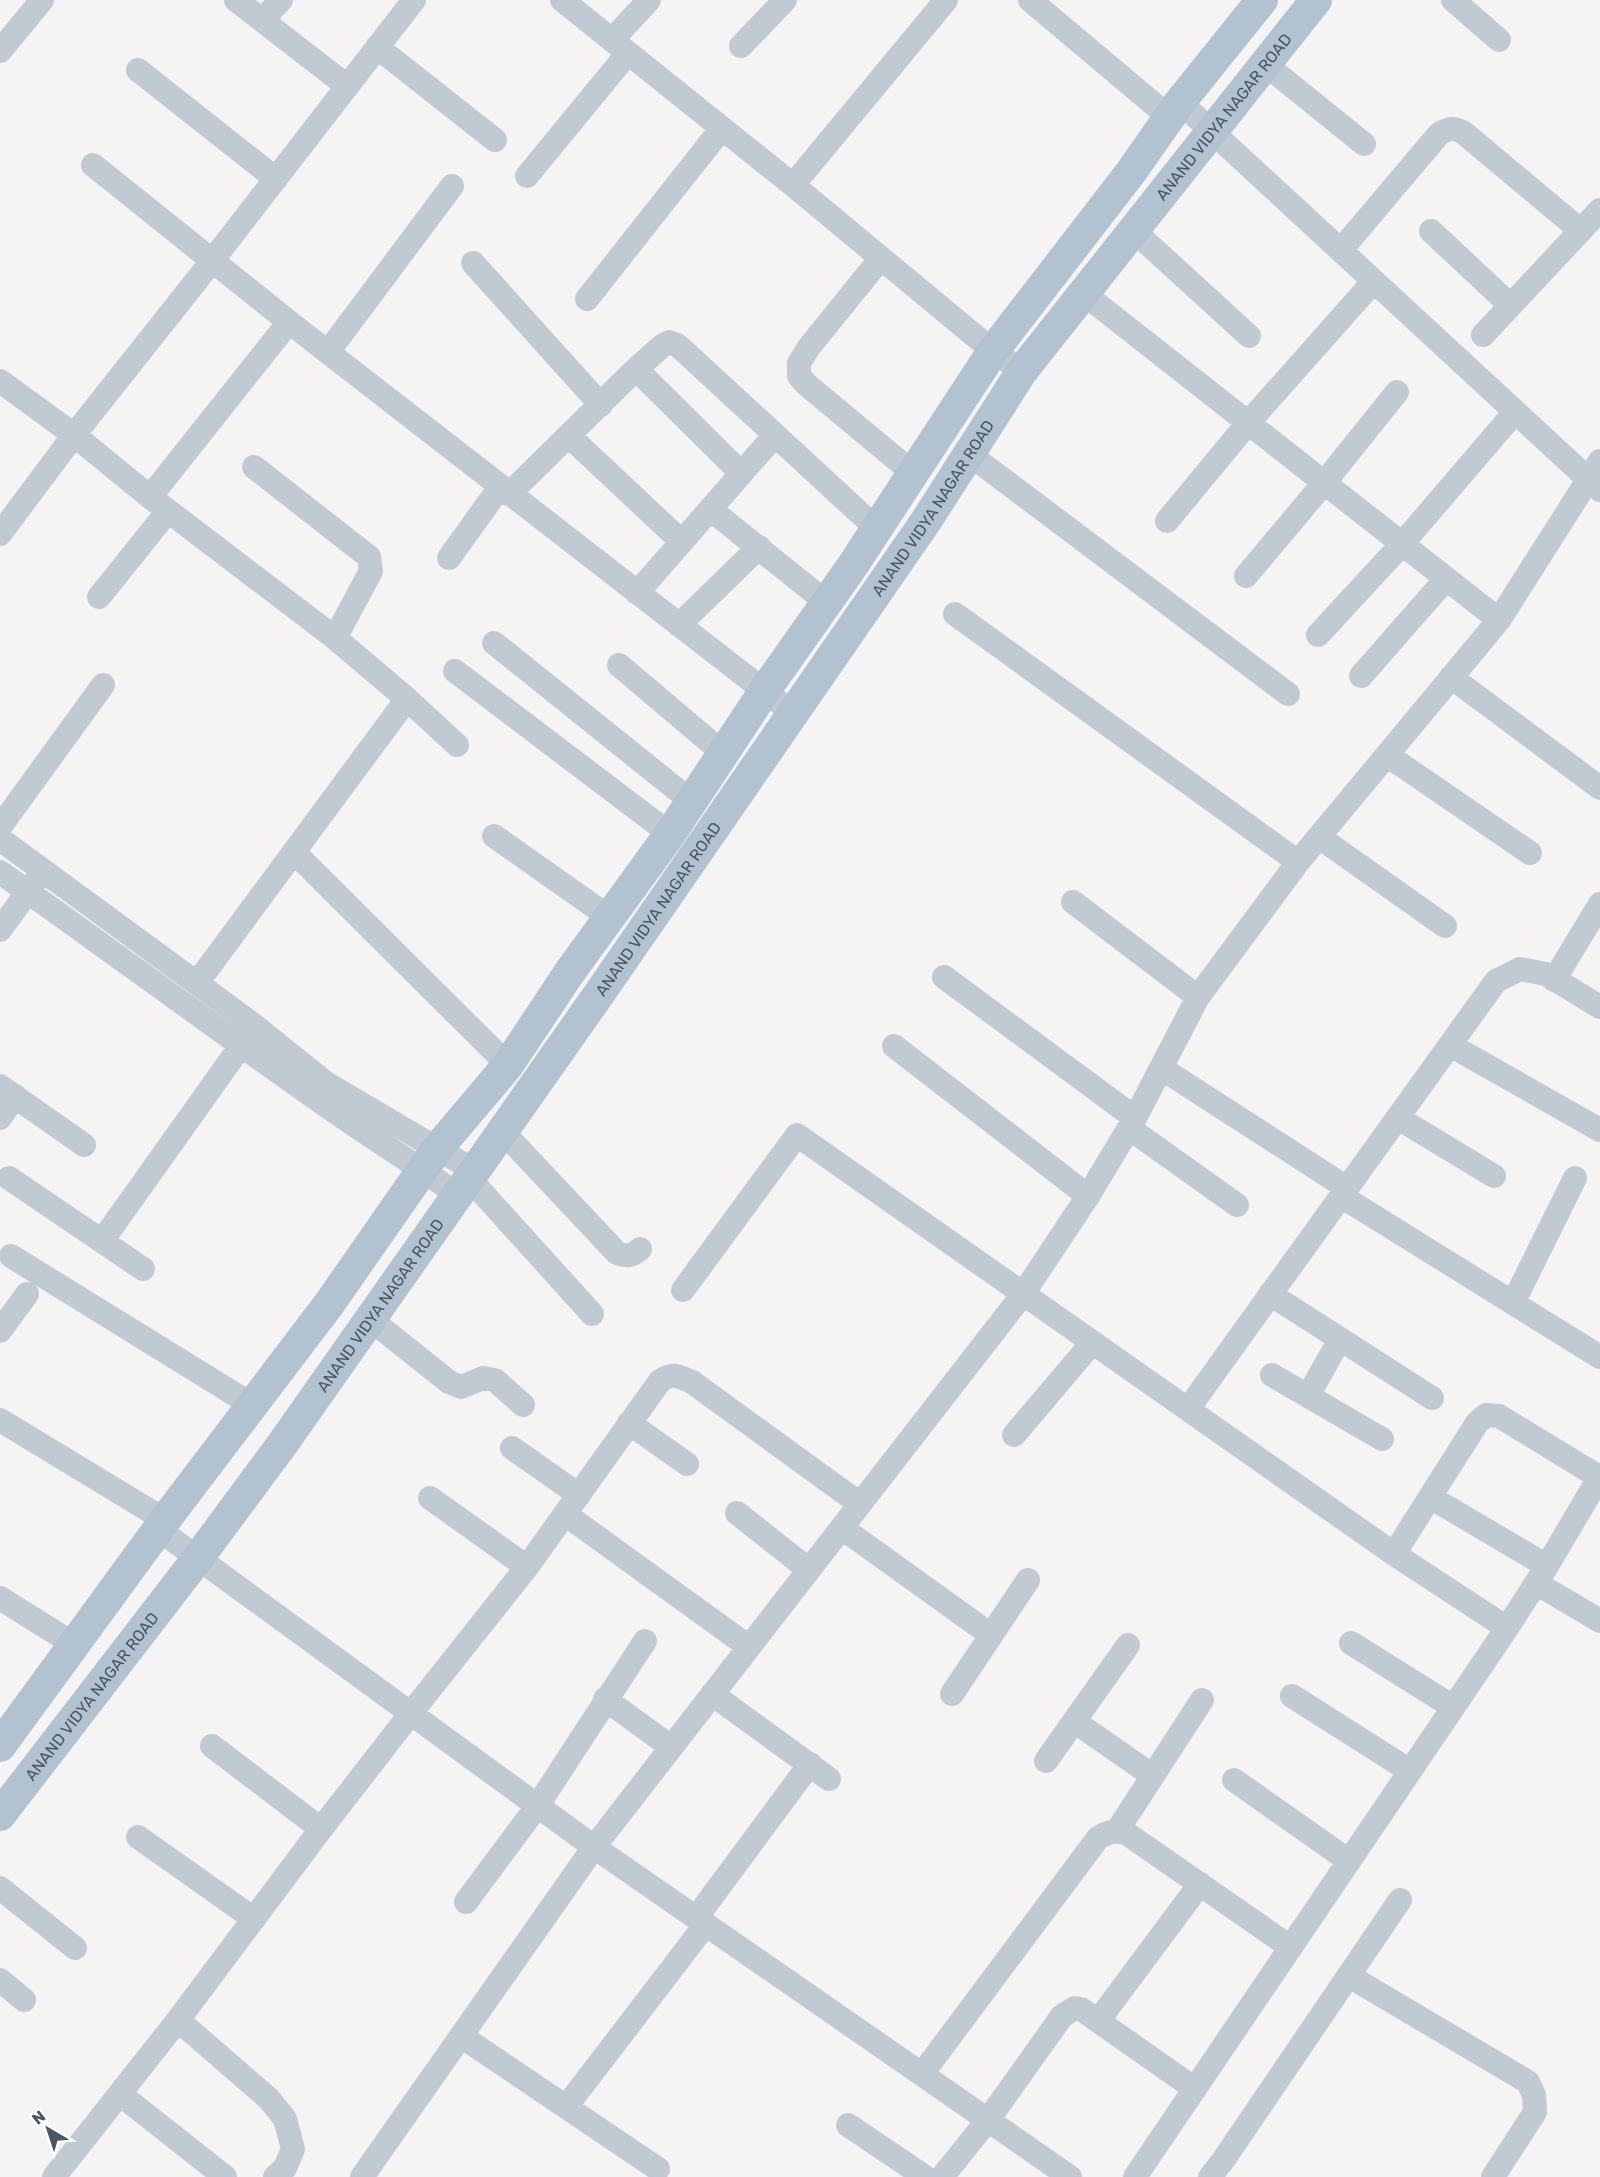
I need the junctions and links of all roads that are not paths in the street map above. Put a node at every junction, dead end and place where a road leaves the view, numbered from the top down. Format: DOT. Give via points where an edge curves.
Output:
graph roads {
  1 [pos="42,0"];
  2 [pos="236,0"];
  3 [pos="281,0"];
  4 [pos="414,0"];
  5 [pos="562,0"];
  6 [pos="649,0"];
  7 [pos="785,0"];
  8 [pos="946,0"];
  9 [pos="1030,0"];
  10 [pos="1262,0"];
  11 [pos="1316,0"];
  12 [pos="1453,0"];
  13 [pos="262,20"];
  14 [pos="1499,40"];
  15 [pos="620,46"];
  16 [pos="741,46"];
  17 [pos="377,47"];
  18 [pos="0,51"];
  19 [pos="1265,64"];
  20 [pos="138,70"];
  21 [pos="347,86"];
  22 [pos="1175,109"];
  23 [pos="722,128"];
  24 [pos="1211,131"];
  25 [pos="495,140"];
  26 [pos="1364,144"];
  27 [pos="93,165"];
  28 [pos="526,176"];
  29 [pos="276,179"];
  30 [pos="793,185"];
  31 [pos="452,186"];
  32 [pos="1600,210"];
  33 [pos="1133,230"];
  34 [pos="1581,230"];
  35 [pos="1431,231"];
  36 [pos="1341,250"];
  37 [pos="880,258"];
  38 [pos="212,261"];
  39 [pos="473,263"];
  40 [pos="1374,281"];
  41 [pos="1083,294"];
  42 [pos="587,299"];
  43 [pos="1510,305"];
  44 [pos="289,322"];
  45 [pos="1483,335"];
  46 [pos="1249,336"];
  47 [pos="993,351"];
  48 [pos="328,352"];
  49 [pos="636,369"];
  50 [pos="1022,371"];
  51 [pos="0,381"];
  52 [pos="1397,392"];
  53 [pos="600,405"];
  54 [pos="1515,412"];
  55 [pos="1248,423"];
  56 [pos="74,435"];
  57 [pos="775,435"];
  58 [pos="568,436"];
  59 [pos="969,454"];
  60 [pos="254,466"];
  61 [pos="741,473"];
  62 [pos="913,473"];
  63 [pos="1596,477"];
  64 [pos="1324,483"];
  65 [pos="505,490"];
  66 [pos="159,504"];
  67 [pos="710,509"];
  68 [pos="1167,521"];
  69 [pos="876,529"];
  70 [pos="0,534"];
  71 [pos="682,542"];
  72 [pos="1402,544"];
  73 [pos="759,548"];
  74 [pos="448,558"];
  75 [pos="1246,576"];
  76 [pos="1446,579"];
  77 [pos="637,593"];
  78 [pos="99,597"];
  79 [pos="826,602"];
  80 [pos="956,614"];
  81 [pos="1499,620"];
  82 [pos="680,625"];
  83 [pos="1318,635"];
  84 [pos="335,638"];
  85 [pos="494,643"];
  86 [pos="619,665"];
  87 [pos="455,671"];
  88 [pos="1361,676"];
  89 [pos="1451,678"];
  90 [pos="103,685"];
  91 [pos="765,690"];
  92 [pos="1288,694"];
  93 [pos="407,699"];
  94 [pos="793,713"];
  95 [pos="457,745"];
  96 [pos="723,753"];
  97 [pos="1387,755"];
  98 [pos="1600,788"];
  99 [pos="691,801"];
  100 [pos="0,827"];
  101 [pos="670,834"];
  102 [pos="494,836"];
  103 [pos="1319,837"];
  104 [pos="0,839"];
  105 [pos="294,852"];
  106 [pos="1530,854"];
  107 [pos="1298,862"];
  108 [pos="43,871"];
  109 [pos="0,872"];
  110 [pos="28,892"];
  111 [pos="1073,902"];
  112 [pos="1600,904"];
  113 [pos="609,917"];
  114 [pos="1445,926"];
  115 [pos="0,930"];
  116 [pos="944,977"];
  117 [pos="1554,980"];
  118 [pos="197,983"];
  119 [pos="1198,997"];
  120 [pos="1600,1007"];
  121 [pos="255,1026"];
  122 [pos="1450,1045"];
  123 [pos="241,1046"];
  124 [pos="894,1046"];
  125 [pos="508,1065"];
  126 [pos="1161,1068"];
  127 [pos="8,1091"];
  128 [pos="0,1118"];
  129 [pos="1398,1118"];
  130 [pos="1132,1123"];
  131 [pos="1600,1130"];
  132 [pos="502,1131"];
  133 [pos="84,1145"];
  134 [pos="430,1160"];
  135 [pos="1494,1176"];
  136 [pos="9,1178"];
  137 [pos="1575,1178"];
  138 [pos="467,1181"];
  139 [pos="1344,1192"];
  140 [pos="1088,1196"];
  141 [pos="1237,1205"];
  142 [pos="102,1241"];
  143 [pos="640,1249"];
  144 [pos="11,1256"];
  145 [pos="142,1269"];
  146 [pos="683,1290"];
  147 [pos="27,1294"];
  148 [pos="1023,1294"];
  149 [pos="1270,1294"];
  150 [pos="1513,1303"];
  151 [pos="592,1314"];
  152 [pos="370,1319"];
  153 [pos="0,1331"];
  154 [pos="1340,1339"];
  155 [pos="1092,1343"];
  156 [pos="1600,1357"];
  157 [pos="1272,1375"];
  158 [pos="1308,1396"];
  159 [pos="1432,1398"];
  160 [pos="252,1405"];
  161 [pos="523,1406"];
  162 [pos="1188,1409"];
  163 [pos="0,1420"];
  164 [pos="629,1423"];
  165 [pos="1014,1435"];
  166 [pos="1382,1439"];
  167 [pos="512,1448"];
  168 [pos="687,1464"];
  169 [pos="1597,1489"];
  170 [pos="1430,1497"];
  171 [pos="430,1498"];
  172 [pos="860,1504"];
  173 [pos="572,1505"];
  174 [pos="737,1513"];
  175 [pos="162,1525"];
  176 [pos="842,1528"];
  177 [pos="1394,1554"];
  178 [pos="198,1558"];
  179 [pos="527,1568"];
  180 [pos="809,1570"];
  181 [pos="1541,1575"];
  182 [pos="1028,1580"];
  183 [pos="0,1598"];
  184 [pos="1600,1621"];
  185 [pos="1507,1628"];
  186 [pos="991,1635"];
  187 [pos="645,1641"];
  188 [pos="1351,1643"];
  189 [pos="75,1645"];
  190 [pos="1128,1645"];
  191 [pos="749,1647"];
  192 [pos="712,1694"];
  193 [pos="952,1694"];
  194 [pos="1292,1696"];
  195 [pos="605,1699"];
  196 [pos="1202,1700"];
  197 [pos="1453,1707"];
  198 [pos="411,1713"];
  199 [pos="1074,1722"];
  200 [pos="0,1746"];
  201 [pos="212,1746"];
  202 [pos="671,1747"];
  203 [pos="1046,1761"];
  204 [pos="810,1764"];
  205 [pos="1410,1771"];
  206 [pos="1153,1776"];
  207 [pos="829,1779"];
  208 [pos="1234,1780"];
  209 [pos="538,1804"];
  210 [pos="0,1815"];
  211 [pos="321,1828"];
  212 [pos="1116,1831"];
  213 [pos="138,1837"];
  214 [pos="594,1847"];
  215 [pos="1348,1861"];
  216 [pos="1200,1884"];
  217 [pos="0,1888"];
  218 [pos="1400,1900"];
  219 [pos="466,1902"];
  220 [pos="254,1919"];
  221 [pos="701,1921"];
  222 [pos="1290,1947"];
  223 [pos="75,1948"];
  224 [pos="1349,1976"];
  225 [pos="0,1980"];
  226 [pos="24,2000"];
  227 [pos="178,2020"];
  228 [pos="1098,2021"];
  229 [pos="461,2036"];
  230 [pos="922,2074"];
  231 [pos="1195,2089"];
  232 [pos="120,2094"];
  233 [pos="566,2107"];
  234 [pos="988,2120"];
  235 [pos="848,2126"];
  236 [pos="658,2169"];
  237 [pos="54,2177"];
  238 [pos="225,2177"];
  239 [pos="275,2177"];
  240 [pos="362,2177"];
  241 [pos="925,2177"];
  242 [pos="942,2177"];
  243 [pos="1070,2177"];
  244 [pos="1135,2177"];
  245 [pos="1210,2177"];
  246 [pos="1493,2177"];
  1 -- 18 [label="street"];
  2 -- 13 [label="street"];
  3 -- 13 [label="street"];
  4 -- 17 [label="street"];
  5 -- 15 [label="street"];
  6 -- 15 [label="street"];
  7 -- 16 [label="street"];
  8 -- 30 [label="street"];
  9 -- 22 [label="street"];
  10 -- 22 [label="main road, ANAND VIDYA NAGAR ROAD"];
  11 -- 19 [label="main road, ANAND VIDYA NAGAR ROAD"];
  12 -- 14 [label="street"];
  13 -- 21 [label="street"];
  15 -- 23 [label="street"];
  15 -- 28 [label="street"];
  17 -- 21 [label="street"];
  17 -- 25 [label="street"];
  19 -- 24 [label="main road, ANAND VIDYA NAGAR ROAD"];
  19 -- 26 [label="street"];
  20 -- 29 [label="street"];
  21 -- 29 [label="street"];
  22 -- 24 [label="street"];
  22 -- 47 [label="main road, ANAND VIDYA NAGAR ROAD"];
  23 -- 30 [label="street"];
  23 -- 42 [label="street"];
  24 -- 33 [label="main road, ANAND VIDYA NAGAR ROAD"];
  24 -- 36 [label="street"];
  27 -- 38 [label="street"];
  29 -- 38 [label="street"];
  30 -- 37 [label="street"];
  31 -- 48 [label="street"];
  32 -- 34 [label="street"];
  33 -- 41 [label="main road, ANAND VIDYA NAGAR ROAD"];
  33 -- 46 [label="street"];
  34 -- 36 [label="street" via="1456,128 1439,134"];
  34 -- 43 [label="street"];
  35 -- 43 [label="street"];
  36 -- 40 [label="street"];
  37 -- 47 [label="street"];
  37 -- 62 [label="street" via="809,347 800,363 799,376"];
  38 -- 44 [label="street"];
  38 -- 56 [label="street"];
  39 -- 53 [label="street"];
  40 -- 54 [label="street"];
  40 -- 55 [label="street"];
  41 -- 50 [label="main road, ANAND VIDYA NAGAR ROAD"];
  41 -- 55 [label="street"];
  43 -- 45 [label="street"];
  44 -- 48 [label="street"];
  44 -- 66 [label="street"];
  47 -- 50 [label="street"];
  47 -- 62 [label="main road, ANAND VIDYA NAGAR ROAD"];
  48 -- 65 [label="street"];
  49 -- 53 [label="street"];
  49 -- 57 [label="street" via="662,346 669,342 677,345"];
  49 -- 61 [label="street"];
  50 -- 59 [label="main road, ANAND VIDYA NAGAR ROAD"];
  51 -- 56 [label="street"];
  52 -- 64 [label="street"];
  53 -- 58 [label="street"];
  54 -- 63 [label="street"];
  54 -- 72 [label="street"];
  55 -- 64 [label="street"];
  55 -- 68 [label="street"];
  56 -- 66 [label="street"];
  56 -- 70 [label="street"];
  57 -- 61 [label="street"];
  57 -- 69 [label="street"];
  58 -- 65 [label="street"];
  58 -- 71 [label="street"];
  59 -- 92 [label="street"];
  59 -- 94 [label="main road, ANAND VIDYA NAGAR ROAD"];
  60 -- 84 [label="street" via="369,557 371,571"];
  61 -- 67 [label="street"];
  62 -- 69 [label="main road, ANAND VIDYA NAGAR ROAD"];
  63 -- 81 [label="street"];
  64 -- 72 [label="street"];
  64 -- 75 [label="street"];
  65 -- 74 [label="street"];
  65 -- 77 [label="street"];
  66 -- 78 [label="street"];
  66 -- 84 [label="street"];
  67 -- 71 [label="street"];
  67 -- 73 [label="street"];
  69 -- 79 [label="main road, ANAND VIDYA NAGAR ROAD"];
  71 -- 77 [label="street"];
  72 -- 76 [label="street"];
  72 -- 83 [label="street"];
  73 -- 79 [label="street"];
  73 -- 82 [label="street"];
  76 -- 81 [label="street"];
  76 -- 88 [label="street"];
  77 -- 82 [label="street"];
  79 -- 91 [label="main road, ANAND VIDYA NAGAR ROAD"];
  80 -- 107 [label="street"];
  81 -- 89 [label="street"];
  82 -- 91 [label="street"];
  84 -- 93 [label="street"];
  85 -- 99 [label="street"];
  86 -- 96 [label="street"];
  87 -- 101 [label="street"];
  89 -- 97 [label="street"];
  89 -- 98 [label="street"];
  90 -- 100 [label="street"];
  91 -- 94 [label="street"];
  91 -- 96 [label="main road, ANAND VIDYA NAGAR ROAD"];
  93 -- 95 [label="street"];
  93 -- 105 [label="street"];
  94 -- 132 [label="main road, ANAND VIDYA NAGAR ROAD"];
  96 -- 99 [label="main road, ANAND VIDYA NAGAR ROAD"];
  97 -- 103 [label="street"];
  97 -- 106 [label="street"];
  99 -- 101 [label="main road, ANAND VIDYA NAGAR ROAD"];
  101 -- 113 [label="main road, ANAND VIDYA NAGAR ROAD"];
  102 -- 113 [label="street"];
  103 -- 107 [label="street"];
  103 -- 114 [label="street"];
  104 -- 108 [label="street"];
  105 -- 118 [label="street"];
  105 -- 125 [label="street"];
  107 -- 119 [label="street"];
  108 -- 110 [label="street"];
  108 -- 118 [label="street"];
  109 -- 110 [label="street"];
  110 -- 115 [label="street"];
  110 -- 123 [label="street"];
  111 -- 119 [label="street"];
  112 -- 117 [label="street"];
  113 -- 125 [label="main road, ANAND VIDYA NAGAR ROAD"];
  116 -- 130 [label="street"];
  117 -- 120 [label="street"];
  117 -- 122 [label="street" via="1546,974 1520,969 1496,981"];
  118 -- 121 [label="street"];
  119 -- 126 [label="street"];
  121 -- 123 [label="street"];
  121 -- 134 [label="street"];
  122 -- 129 [label="street"];
  122 -- 131 [label="street"];
  123 -- 134 [label="street" via="357,1128"];
  123 -- 142 [label="street"];
  124 -- 140 [label="street"];
  125 -- 134 [label="main road, ANAND VIDYA NAGAR ROAD"];
  126 -- 130 [label="street"];
  126 -- 139 [label="street"];
  127 -- 128 [label="street"];
  127 -- 133 [label="street"];
  129 -- 135 [label="street"];
  129 -- 139 [label="street"];
  130 -- 140 [label="street"];
  130 -- 141 [label="street"];
  132 -- 138 [label="main road, ANAND VIDYA NAGAR ROAD"];
  132 -- 143 [label="street" via="617,1253 632,1256"];
  134 -- 138 [label="street"];
  134 -- 160 [label="main road, ANAND VIDYA NAGAR ROAD"];
  136 -- 142 [label="street"];
  137 -- 150 [label="street"];
  138 -- 151 [label="street"];
  138 -- 152 [label="main road, ANAND VIDYA NAGAR ROAD"];
  139 -- 149 [label="street"];
  139 -- 150 [label="street"];
  140 -- 148 [label="street"];
  142 -- 145 [label="street"];
  144 -- 160 [label="street"];
  146 -- 148 [label="street" via="797,1135"];
  147 -- 153 [label="street"];
  148 -- 155 [label="street"];
  148 -- 172 [label="street"];
  149 -- 154 [label="street"];
  149 -- 162 [label="street"];
  150 -- 156 [label="street"];
  152 -- 161 [label="street" via="449,1382 461,1388 483,1378 495,1380"];
  152 -- 178 [label="main road, ANAND VIDYA NAGAR ROAD"];
  154 -- 158 [label="street"];
  154 -- 159 [label="street"];
  155 -- 162 [label="street"];
  155 -- 165 [label="street"];
  157 -- 158 [label="street"];
  158 -- 166 [label="street"];
  160 -- 175 [label="main road, ANAND VIDYA NAGAR ROAD"];
  162 -- 177 [label="street"];
  163 -- 175 [label="street"];
  164 -- 168 [label="street"];
  164 -- 172 [label="street" via="660,1381 668,1375 679,1376"];
  164 -- 173 [label="street"];
  167 -- 173 [label="street"];
  169 -- 170 [label="street" via="1499,1416 1485,1416"];
  169 -- 181 [label="street"];
  170 -- 177 [label="street"];
  170 -- 181 [label="street"];
  171 -- 179 [label="street"];
  172 -- 176 [label="street"];
  173 -- 179 [label="street"];
  173 -- 191 [label="street"];
  174 -- 180 [label="street"];
  175 -- 178 [label="street"];
  175 -- 189 [label="main road, ANAND VIDYA NAGAR ROAD"];
  176 -- 180 [label="street"];
  176 -- 186 [label="street"];
  177 -- 185 [label="street"];
  178 -- 198 [label="street"];
  178 -- 210 [label="main road, ANAND VIDYA NAGAR ROAD"];
  179 -- 198 [label="street"];
  180 -- 191 [label="street"];
  181 -- 184 [label="street"];
  181 -- 185 [label="street"];
  182 -- 186 [label="street"];
  183 -- 189 [label="street"];
  185 -- 197 [label="street"];
  186 -- 193 [label="street"];
  187 -- 195 [label="street"];
  188 -- 197 [label="street"];
  189 -- 200 [label="main road, ANAND VIDYA NAGAR ROAD"];
  190 -- 199 [label="street"];
  191 -- 192 [label="street"];
  192 -- 202 [label="street"];
  192 -- 204 [label="street"];
  194 -- 205 [label="street"];
  195 -- 202 [label="street"];
  195 -- 209 [label="street"];
  196 -- 206 [label="street"];
  197 -- 205 [label="street"];
  198 -- 209 [label="street"];
  198 -- 211 [label="street"];
  199 -- 203 [label="street"];
  199 -- 206 [label="street"];
  201 -- 211 [label="street"];
  202 -- 214 [label="street"];
  204 -- 207 [label="street"];
  204 -- 221 [label="street"];
  205 -- 215 [label="street"];
  206 -- 212 [label="street"];
  208 -- 215 [label="street"];
  209 -- 214 [label="street"];
  209 -- 219 [label="street"];
  211 -- 220 [label="street"];
  212 -- 216 [label="street" via="1126,1833"];
  212 -- 230 [label="street" via="1098,1838"];
  213 -- 220 [label="street"];
  214 -- 221 [label="street"];
  214 -- 229 [label="street"];
  215 -- 222 [label="street"];
  216 -- 222 [label="street"];
  216 -- 228 [label="street"];
  217 -- 223 [label="street"];
  218 -- 224 [label="street"];
  220 -- 227 [label="street"];
  221 -- 230 [label="street"];
  221 -- 233 [label="street"];
  222 -- 231 [label="street"];
  224 -- 245 [label="street"];
  224 -- 246 [label="street" via="1528,2082 1534,2095 1534,2112"];
  225 -- 226 [label="street"];
  227 -- 232 [label="street"];
  227 -- 239 [label="street" via="269,2098 285,2119 293,2149 285,2168"];
  228 -- 231 [label="street"];
  228 -- 234 [label="street" via="1075,2008 1062,2016"];
  229 -- 233 [label="street"];
  229 -- 240 [label="street"];
  230 -- 234 [label="street"];
  231 -- 244 [label="street"];
  232 -- 237 [label="street"];
  232 -- 238 [label="street"];
  233 -- 236 [label="street"];
  234 -- 242 [label="street"];
  234 -- 243 [label="street"];
  235 -- 241 [label="street"];
}
